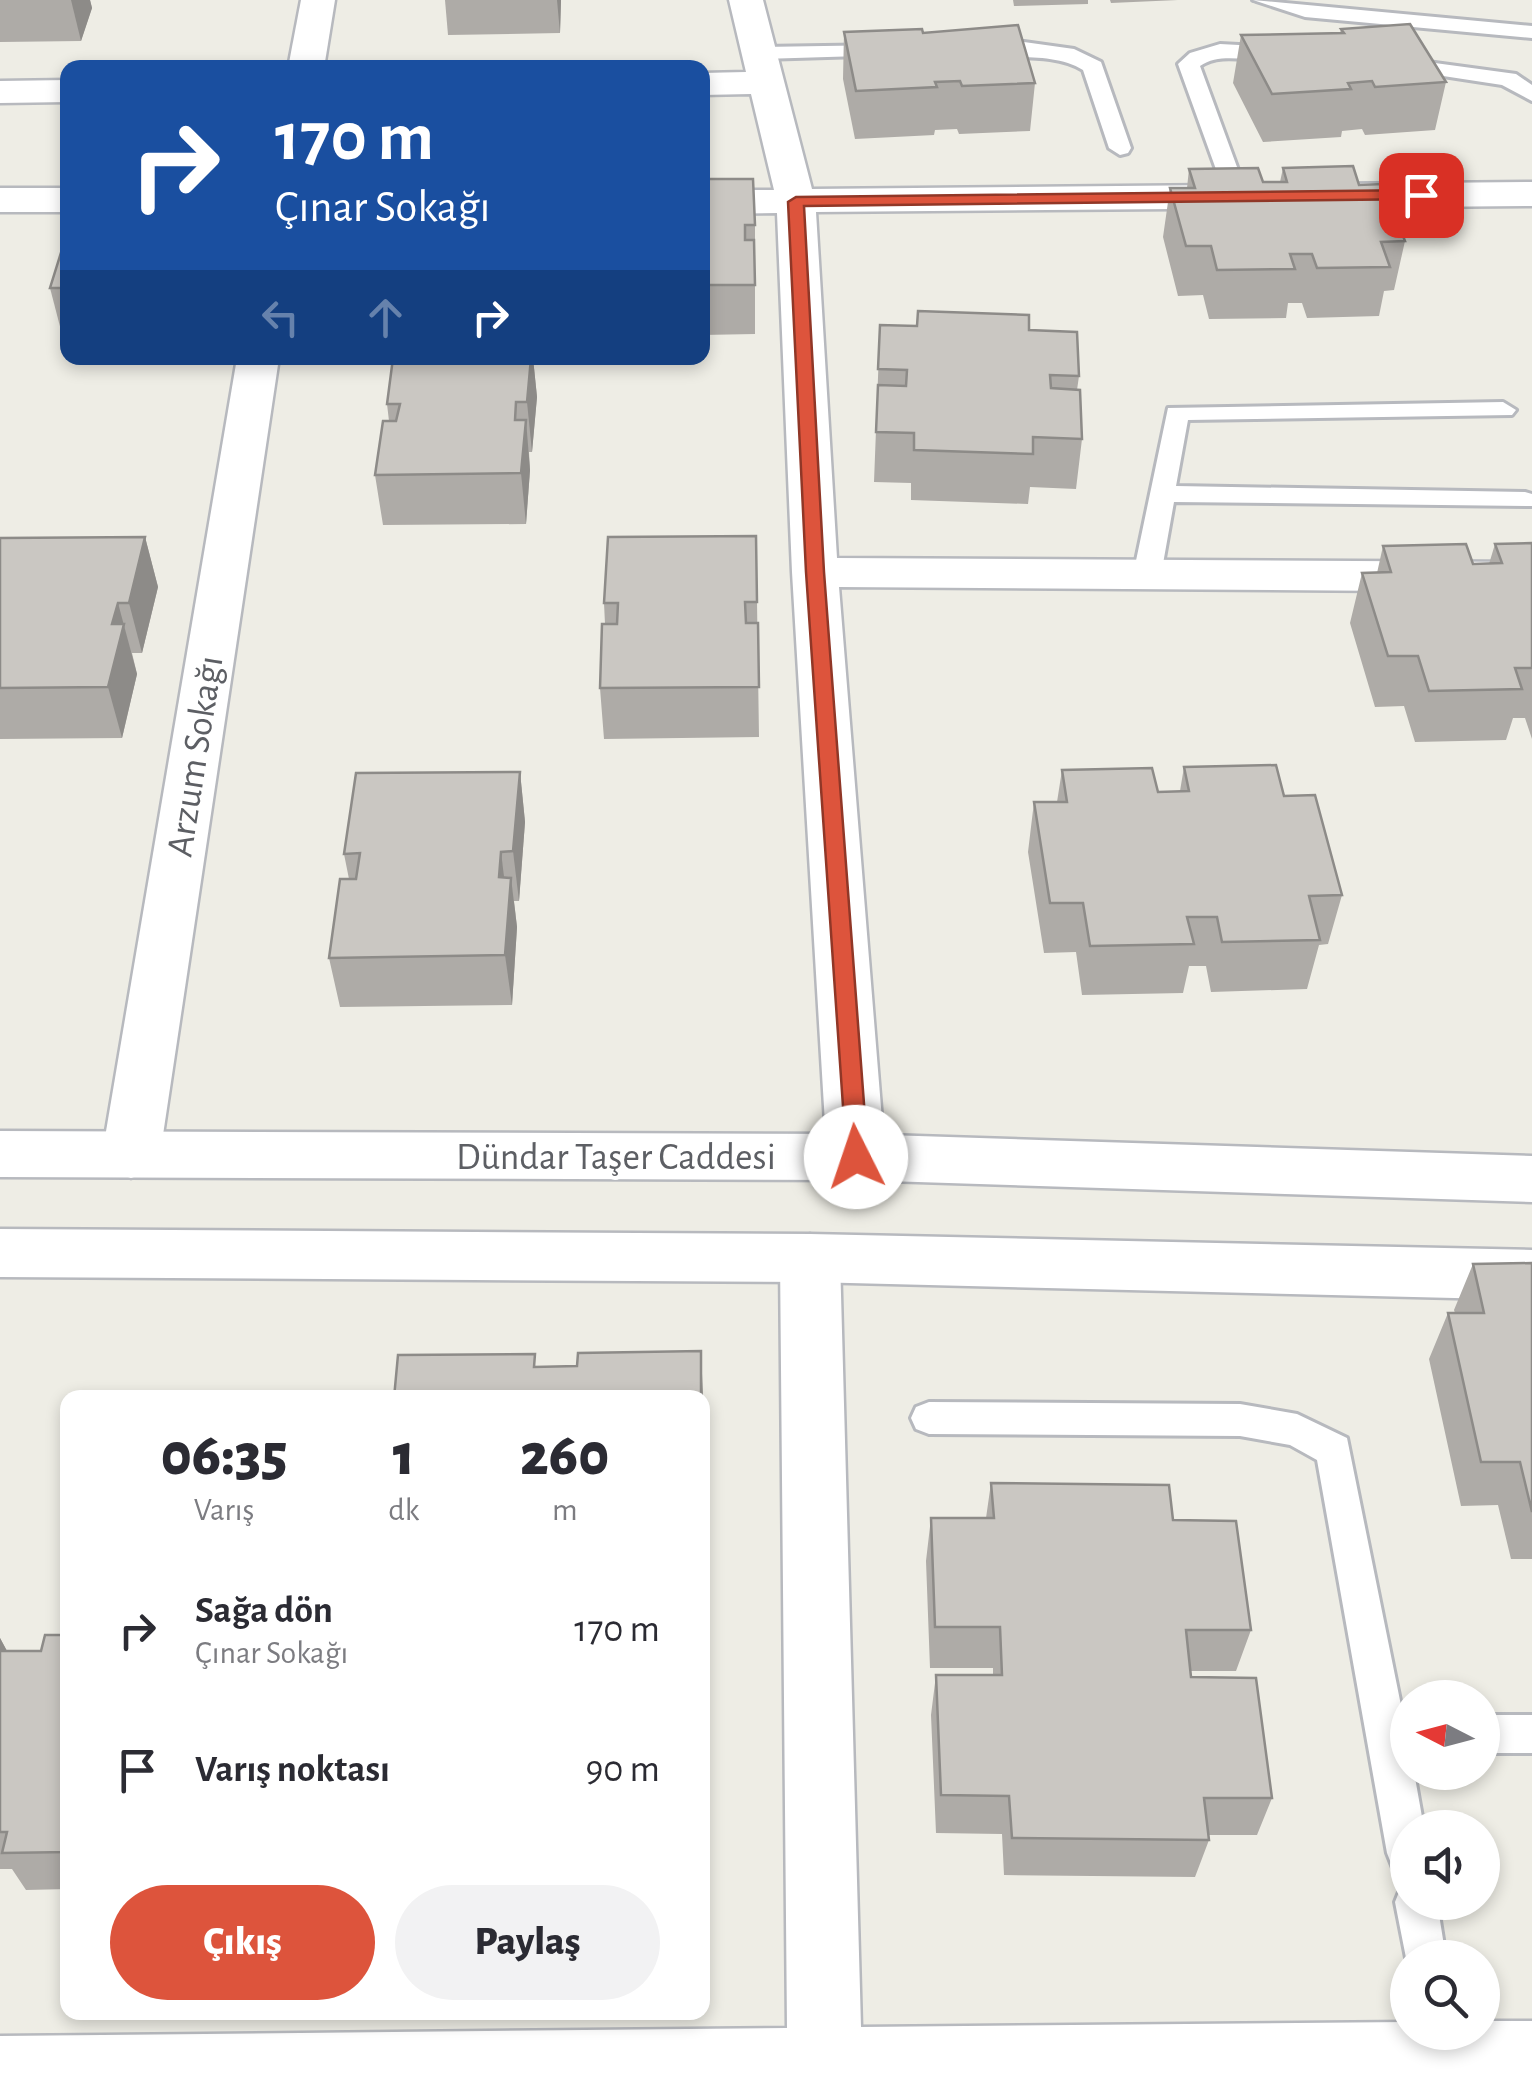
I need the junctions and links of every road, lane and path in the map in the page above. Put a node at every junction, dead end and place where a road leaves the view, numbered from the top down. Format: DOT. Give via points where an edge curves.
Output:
graph roads {
  1 [pos="318,0"];
  2 [pos="746,0"];
  3 [pos="1262,0"];
  4 [pos="1532,32"];
  5 [pos="900,50"];
  6 [pos="960,50"];
  7 [pos="1295,54"];
  8 [pos="307,60"];
  9 [pos="1384,62"];
  10 [pos="764,68"];
  11 [pos="710,82"];
  12 [pos="60,91"];
  13 [pos="0,92"];
  14 [pos="1532,94"];
  15 [pos="1120,148"];
  16 [pos="1532,194"];
  17 [pos="1237,197"];
  18 [pos="0,200"];
  19 [pos="60,200"];
  20 [pos="710,202"];
  21 [pos="796,202"];
  22 [pos="257,365"];
  23 [pos="1503,410"];
  24 [pos="1163,494"];
  25 [pos="1525,500"];
  26 [pos="815,572"];
  27 [pos="1147,574"];
  28 [pos="1532,577"];
  29 [pos="0,1154"];
  30 [pos="131,1155"];
  31 [pos="856,1157"];
  32 [pos="1532,1179"];
  33 [pos="0,1253"];
  34 [pos="810,1258"];
  35 [pos="1532,1276"];
  36 [pos="929,1418"];
  37 [pos="1390,1699"];
  38 [pos="1500,1734"];
  39 [pos="1532,1734"];
  40 [pos="1390,2048"];
  41 [pos="1471,2050"];
  42 [pos="1532,2058"];
  43 [pos="825,2072"];
  44 [pos="0,2074"];
  1 -- 8 [label="street"];
  2 -- 10 [label="street"];
  3 -- 4 [label="lane" via="1304,12"];
  5 -- 10 [label="lane"];
  6 -- 15 [label="lane" via="1039,48 1082,59 1092,67"];
  7 -- 17 [label="lane" via="1223,51 1190,64"];
  9 -- 14 [label="lane" via="1508,79"];
  10 -- 11 [label="street"];
  10 -- 21 [label="street"];
  12 -- 13 [label="street"];
  16 -- 17 [label="street"];
  17 -- 21 [label="street"];
  18 -- 19 [label="street"];
  20 -- 21 [label="street"];
  21 -- 26 [label="street"];
  22 -- 30 [label="street, Arzum Sokağı"];
  23 -- 24 [label="lane" via="1177,413"];
  24 -- 25 [label="lane"];
  24 -- 27 [label="lane"];
  26 -- 27 [label="street"];
  26 -- 31 [label="street"];
  27 -- 28 [label="street"];
  29 -- 30 [label="street, Dündar Taşer Caddesi"];
  30 -- 31 [label="street, Dündar Taşer Caddesi"];
  31 -- 32 [label="street, Dündar Taşer Caddesi"];
  33 -- 34 [label="street"];
  34 -- 35 [label="street"];
  34 -- 43 [label="street"];
  36 -- 37 [label="lane" via="1240,1420 1296,1430 1334,1450"];
  38 -- 39 [label="lane"];
  40 -- 43 [label="street"];
  41 -- 42 [label="street"];
  43 -- 44 [label="street"];
}
